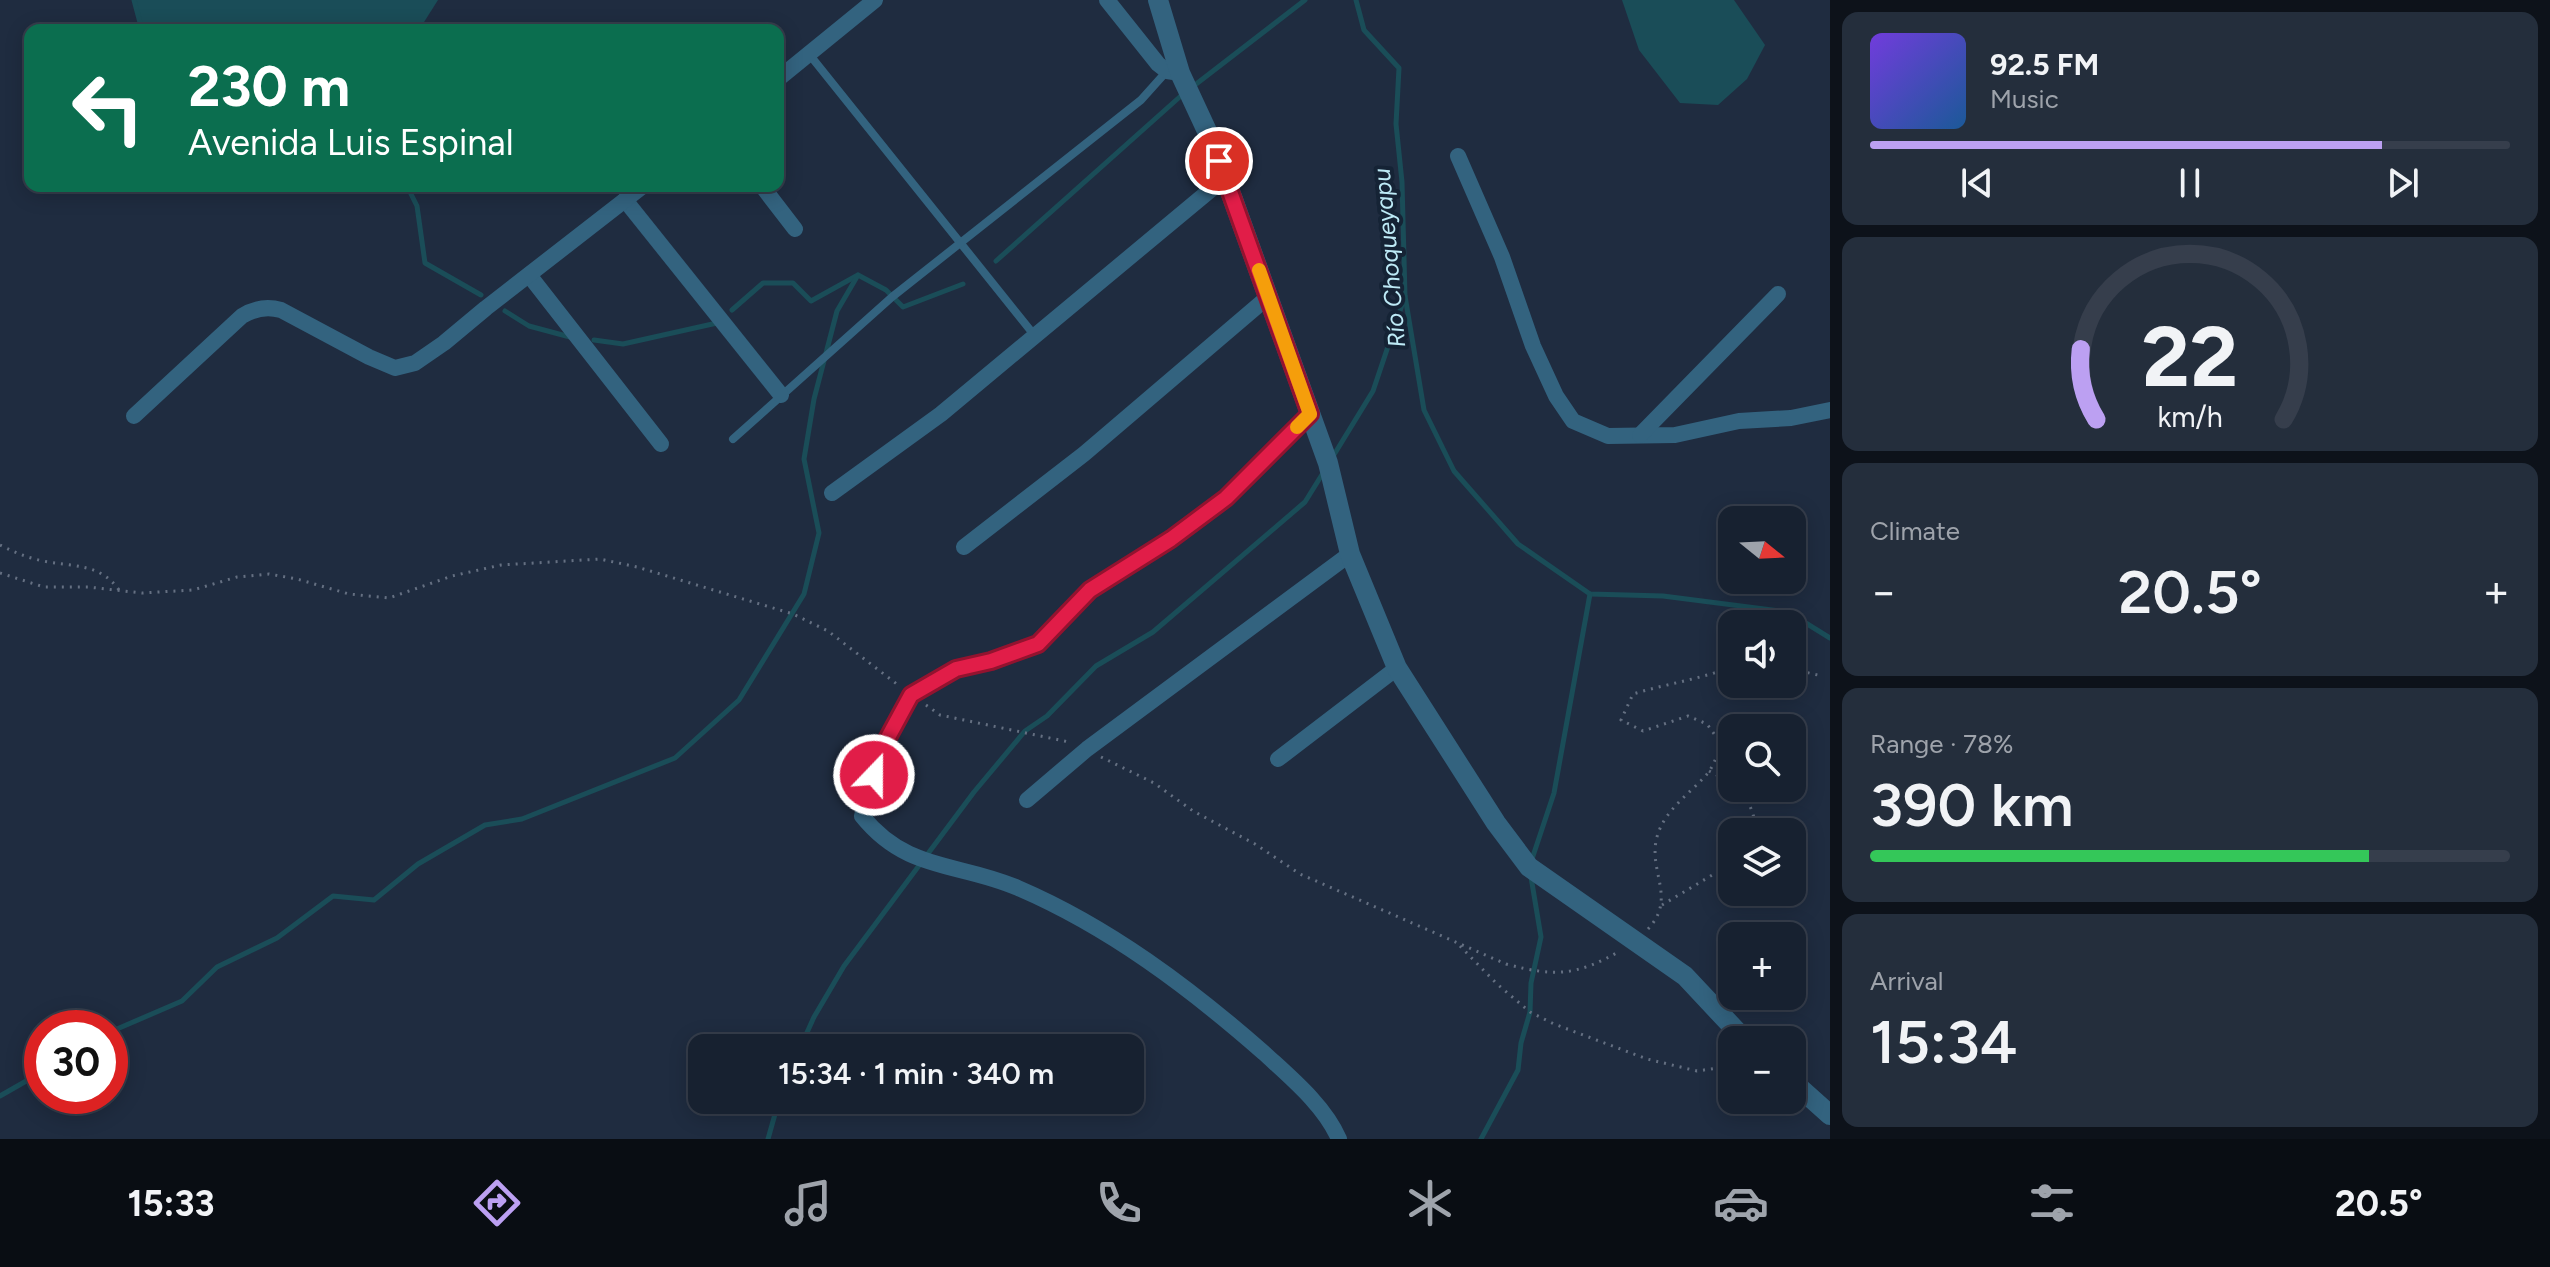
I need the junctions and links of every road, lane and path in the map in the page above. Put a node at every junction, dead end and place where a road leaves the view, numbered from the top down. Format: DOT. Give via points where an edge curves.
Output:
graph roads {
  1 [pos="875,0"];
  2 [pos="1107,0"];
  3 [pos="1158,0"];
  4 [pos="809,54"];
  5 [pos="1174,72"];
  6 [pos="784,74"];
  7 [pos="1458,156"];
  8 [pos="1226,177"];
  9 [pos="635,192"];
  10 [pos="767,192"];
  11 [pos="625,200"];
  12 [pos="795,229"];
  13 [pos="960,243"];
  14 [pos="529,275"];
  15 [pos="1778,294"];
  16 [pos="1268,297"];
  17 [pos="1035,336"];
  18 [pos="781,395"];
  19 [pos="1830,410"];
  20 [pos="1310,414"];
  21 [pos="134,416"];
  22 [pos="1640,435"];
  23 [pos="733,439"];
  24 [pos="661,444"];
  25 [pos="832,493"];
  26 [pos="0,545"];
  27 [pos="964,547"];
  28 [pos="1350,554"];
  29 [pos="0,573"];
  30 [pos="119,590"];
  31 [pos="1397,668"];
  32 [pos="1718,672"];
  33 [pos="1806,672"];
  34 [pos="1822,676"];
  35 [pos="911,695"];
  36 [pos="1087,749"];
  37 [pos="1278,759"];
  38 [pos="1709,771"];
  39 [pos="1718,776"];
  40 [pos="1027,800"];
  41 [pos="1718,872"];
  42 [pos="1662,905"];
  43 [pos="1638,941"];
  44 [pos="1458,943"];
  45 [pos="1732,1026"];
  46 [pos="1718,1068"];
  47 [pos="1806,1094"];
  48 [pos="1830,1115"];
  49 [pos="1339,1139"];
  1 -- 4 [label="street"];
  2 -- 5 [label="street" via="1158,64"];
  3 -- 5 [label="street"];
  4 -- 6 [label="street"];
  4 -- 13 [label="lane"];
  5 -- 8 [label="street"];
  5 -- 13 [label="lane"];
  7 -- 22 [label="street" via="1556,396 1573,421 1608,436"];
  8 -- 16 [label="street"];
  8 -- 17 [label="street"];
  9 -- 11 [label="street"];
  10 -- 12 [label="street"];
  11 -- 14 [label="street"];
  11 -- 18 [label="street"];
  13 -- 17 [label="lane"];
  13 -- 18 [label="lane"];
  14 -- 21 [label="street" via="444,343 415,363 395,368 281,310 255,309"];
  14 -- 24 [label="street"];
  15 -- 22 [label="street"];
  16 -- 20 [label="street"];
  16 -- 27 [label="street" via="1084,454"];
  17 -- 25 [label="street" via="941,414"];
  18 -- 23 [label="lane"];
  19 -- 22 [label="street" via="1675,435"];
  20 -- 28 [label="street"];
  20 -- 35 [label="street" via="1226,498 1090,590 1038,644 956,669"];
  26 -- 30 [label="path" via="44,561 92,568"];
  28 -- 31 [label="street"];
  28 -- 36 [label="street"];
  29 -- 30 [label="path" via="44,587"];
  30 -- 35 [label="path" via="193,590 269,574 389,598 501,565 600,559 793,614 828,631"];
  31 -- 37 [label="street"];
  31 -- 43 [label="street" via="1529,867"];
  32 -- 38 [label="path" via="1633,694 1621,720 1643,731 1688,716 1707,724 1722,745"];
  33 -- 34 [label="path"];
  35 -- 36 [label="path" via="940,715"];
  35 -- 49 [label="street" via="879,754 862,816 879,837 939,867 983,874 1020,889 1130,947 1218,1012 1289,1076 1332,1122"];
  36 -- 40 [label="street"];
  36 -- 44 [label="path" via="1154,783 1300,874"];
  38 -- 39 [label="path"];
  38 -- 42 [label="path" via="1666,816 1656,840"];
  41 -- 42 [label="path"];
  42 -- 43 [label="path"];
  43 -- 44 [label="path" via="1604,960 1559,974 1506,964"];
  43 -- 45 [label="street" via="1685,976"];
  44 -- 46 [label="path" via="1530,1012 1554,1024 1659,1062 1697,1071"];
  47 -- 48 [label="street"];
}
